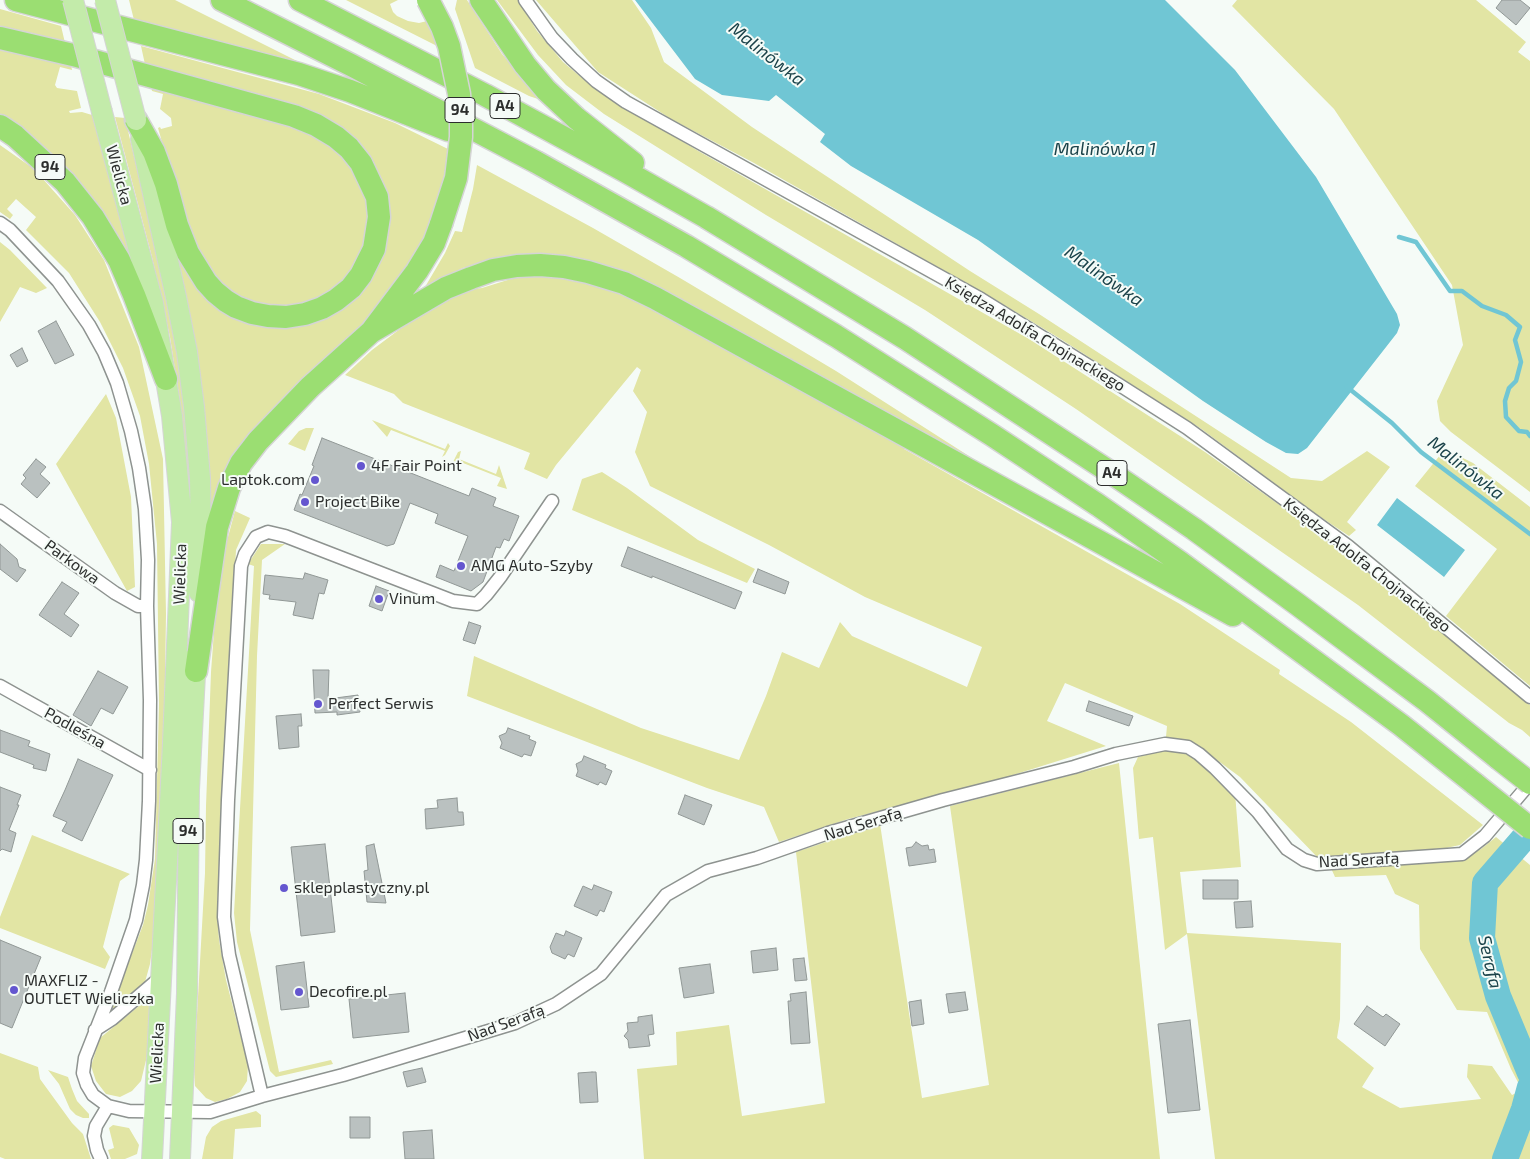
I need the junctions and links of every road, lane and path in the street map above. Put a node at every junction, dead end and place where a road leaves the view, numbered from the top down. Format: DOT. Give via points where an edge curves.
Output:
graph roads {
  1 [pos="16,0"];
  2 [pos="73,0"];
  3 [pos="105,0"];
  4 [pos="222,0"];
  5 [pos="300,0"];
  6 [pos="428,0"];
  7 [pos="481,0"];
  8 [pos="525,0"];
  9 [pos="0,38"];
  10 [pos="136,120"];
  11 [pos="0,126"];
  12 [pos="536,162"];
  13 [pos="706,218"];
  14 [pos="0,222"];
  15 [pos="371,332"];
  16 [pos="166,378"];
  17 [pos="552,501"];
  18 [pos="0,511"];
  19 [pos="147,606"];
  20 [pos="1306,654"];
  21 [pos="196,670"];
  22 [pos="0,686"];
  23 [pos="1530,697"];
  24 [pos="150,770"];
  25 [pos="1530,783"];
  26 [pos="1530,828"];
  27 [pos="161,977"];
  28 [pos="95,1030"];
  29 [pos="262,1096"];
  30 [pos="108,1106"];
  31 [pos="154,1112"];
  32 [pos="183,1112"];
  33 [pos="101,1159"];
  34 [pos="152,1159"];
  35 [pos="180,1159"];
  1 -- 12 [label="highway" via="299,74"];
  2 -- 16 [label="main road, Wielicka, bridge" via="153,303"];
  3 -- 10 [label="main road, Wielicka, bridge"];
  4 -- 12 [label="highway, A4"];
  5 -- 13 [label="highway, A4" via="485,95"];
  6 -- 15 [label="highway, 94, bridge" via="449,46 459,94 461,137 456,178 434,243"];
  7 -- 13 [label="highway" via="546,90 582,123"];
  8 -- 23 [label="street, Księdza Adolfa Chojnackiego" via="552,38 572,59 626,102 981,299 1186,428 1348,546"];
  9 -- 10 [label="highway" via="294,116 336,137 361,163 377,197 376,240 361,275 336,300 305,314 268,316 252,313 226,301 206,282 188,253 154,152"];
  10 -- 21 [label="main road, Wielicka" via="176,296 194,407 201,547"];
  11 -- 16 [label="highway, 94" via="65,182 93,217 119,260"];
  12 -- 20 [label="highway, A4" via="686,246 992,435 1113,516"];
  13 -- 25 [label="highway, A4, bridge" via="906,338 1194,529 1427,701"];
  14 -- 19 [label="street" via="58,281 89,324 117,383 131,431 145,509"];
  15 -- 20 [label="highway" via="446,288 493,270 540,265 564,267 624,283"];
  15 -- 21 [label="highway" via="310,387 241,463 217,527"];
  16 -- 27 [label="main road, Wielicka / 94" via="182,522"];
  17 -- 29 [label="street" via="501,576 477,604 453,602 268,532 256,536 244,554 228,791 224,917 229,956"];
  18 -- 19 [label="street, Parkowa" via="115,593 138,606"];
  19 -- 24 [label="street"];
  20 -- 26 [label="highway, A4, bridge"];
  21 -- 32 [label="main road, Wielicka / 94" via="189,790"];
  22 -- 24 [label="street, Podleśna"];
  24 -- 28 [label="street" via="146,860 136,920"];
  25 -- 29 [label="street, Nad Serafą" via="1485,836 1462,854 1317,864 1286,849 1252,806 1215,768 1188,747 1166,744 1116,754 1074,768 944,800 708,871 666,895 601,974 556,1004 515,1023"];
  27 -- 28 [label="street"];
  27 -- 31 [label="main road, Wielicka / 94"];
  28 -- 30 [label="street" via="83,1073 93,1095"];
  29 -- 32 [label="street, Nad Serafą" via="210,1112"];
  30 -- 31 [label="street, Nad Serafą"];
  30 -- 33 [label="street" via="94,1136"];
  31 -- 32 [label="street, Nad Serafą"];
  31 -- 34 [label="main road, Wielicka / 94"];
  32 -- 35 [label="main road, Wielicka / 94"];
}
